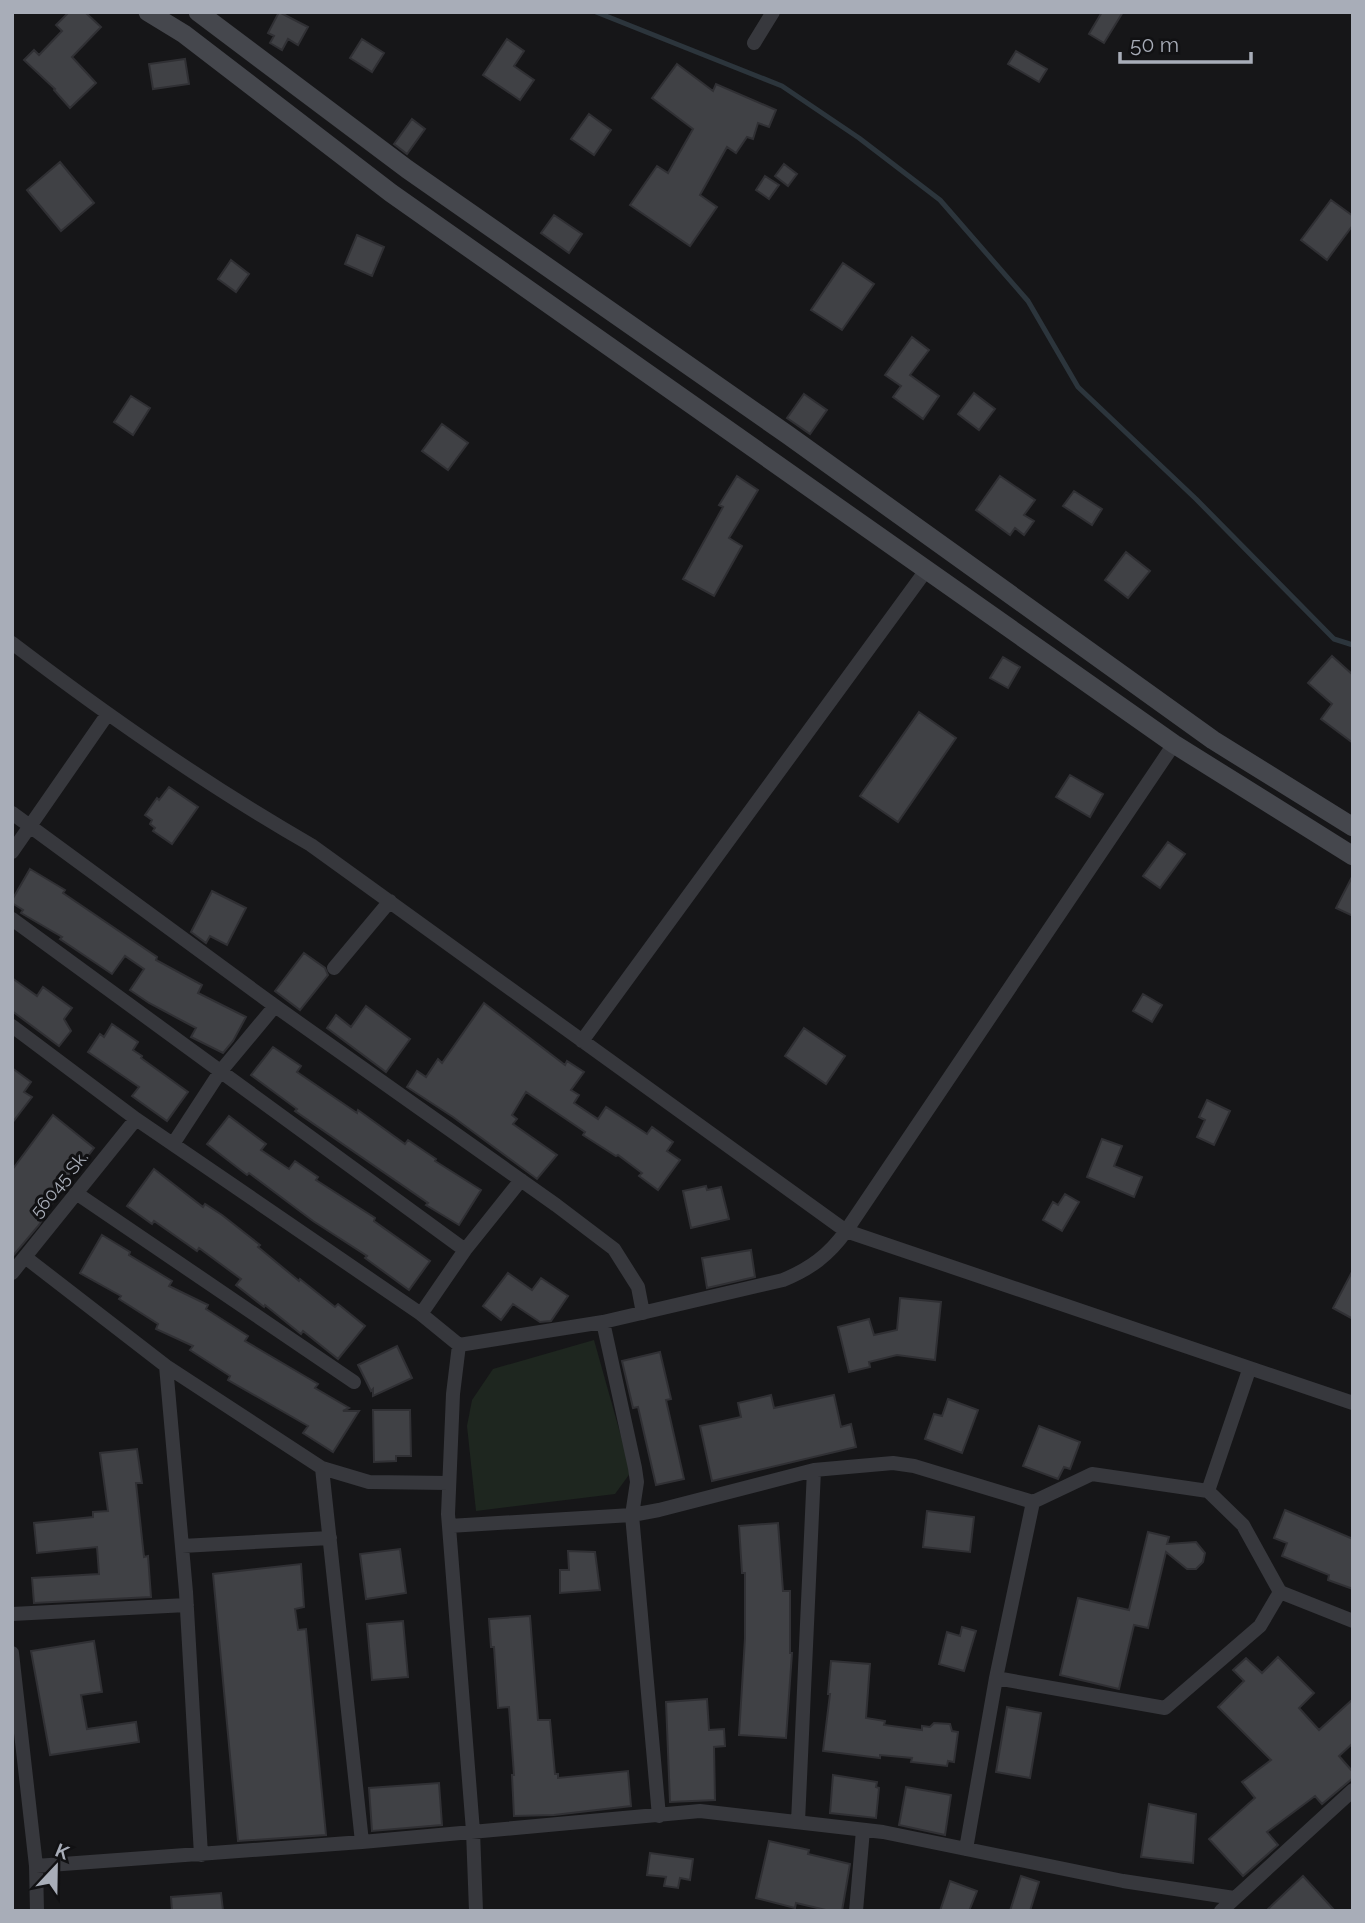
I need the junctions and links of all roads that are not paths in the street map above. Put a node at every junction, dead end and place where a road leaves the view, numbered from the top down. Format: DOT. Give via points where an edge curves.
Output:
graph roads {
  1 [pos="148,12"];
  2 [pos="198,12"];
  3 [pos="773,12"];
  4 [pos="754,43"];
  5 [pos="927,569"];
  6 [pos="12,643"];
  7 [pos="107,715"];
  8 [pos="1174,744"];
  9 [pos="12,813"];
  10 [pos="31,827"];
  11 [pos="1353,827"];
  12 [pos="12,852"];
  13 [pos="1353,856"];
  14 [pos="390,901"];
  15 [pos="12,919"];
  16 [pos="334,968"];
  17 [pos="275,1006"];
  18 [pos="12,1026"];
  19 [pos="582,1041"];
  20 [pos="220,1072"];
  21 [pos="136,1119"];
  22 [pos="173,1144"];
  23 [pos="521,1180"];
  24 [pos="76,1193"];
  25 [pos="846,1231"];
  26 [pos="466,1250"];
  27 [pos="25,1257"];
  28 [pos="12,1273"];
  29 [pos="643,1313"];
  30 [pos="421,1314"];
  31 [pos="603,1322"];
  32 [pos="459,1345"];
  33 [pos="166,1366"];
  34 [pos="1249,1370"];
  35 [pos="354,1382"];
  36 [pos="1353,1404"];
  37 [pos="322,1468"];
  38 [pos="814,1471"];
  39 [pos="449,1483"];
  40 [pos="1208,1491"];
  41 [pos="1032,1502"];
  42 [pos="632,1515"];
  43 [pos="449,1526"];
  44 [pos="330,1538"];
  45 [pos="182,1546"];
  46 [pos="1279,1592"];
  47 [pos="187,1605"];
  48 [pos="12,1614"];
  49 [pos="1353,1621"];
  50 [pos="12,1653"];
  51 [pos="996,1678"];
  52 [pos="1353,1790"];
  53 [pos="659,1816"];
  54 [pos="798,1822"];
  55 [pos="863,1830"];
  56 [pos="473,1831"];
  57 [pos="362,1842"];
  58 [pos="965,1849"];
  59 [pos="201,1855"];
  60 [pos="36,1866"];
  61 [pos="1234,1898"];
  62 [pos="37,1911"];
  63 [pos="476,1911"];
  64 [pos="856,1911"];
  65 [pos="1221,1911"];
  1 -- 5 [label="main road" via="184,34 391,193"];
  2 -- 11 [label="main road" via="407,169 1213,740"];
  3 -- 4 [label="street"];
  5 -- 8 [label="main road"];
  5 -- 19 [label="street"];
  6 -- 7 [label="street"];
  7 -- 10 [label="street"];
  7 -- 14 [label="street"];
  8 -- 13 [label="main road"];
  8 -- 25 [label="street"];
  9 -- 10 [label="street"];
  10 -- 12 [label="street"];
  10 -- 17 [label="street"];
  14 -- 16 [label="street"];
  14 -- 19 [label="street"];
  15 -- 20 [label="street"];
  17 -- 20 [label="street"];
  17 -- 23 [label="street"];
  18 -- 21 [label="street"];
  19 -- 25 [label="street"];
  20 -- 22 [label="street"];
  20 -- 26 [label="street"];
  21 -- 22 [label="street"];
  21 -- 24 [label="street, 56045 Sk."];
  22 -- 30 [label="street"];
  23 -- 26 [label="street"];
  23 -- 29 [label="street" via="614,1249 638,1287"];
  24 -- 27 [label="street, 56045 Sk."];
  24 -- 35 [label="street"];
  25 -- 29 [label="street" via="804,1272"];
  25 -- 34 [label="street"];
  26 -- 30 [label="street"];
  27 -- 28 [label="street, 56045 Sk."];
  27 -- 33 [label="street"];
  29 -- 31 [label="street"];
  30 -- 32 [label="street"];
  31 -- 32 [label="street"];
  31 -- 42 [label="street" via="635,1468"];
  32 -- 39 [label="street"];
  33 -- 37 [label="street"];
  33 -- 45 [label="street"];
  34 -- 36 [label="street"];
  34 -- 40 [label="street"];
  37 -- 39 [label="street" via="369,1482"];
  37 -- 44 [label="street"];
  38 -- 41 [label="street" via="904,1464"];
  38 -- 42 [label="street"];
  38 -- 54 [label="street"];
  39 -- 43 [label="street"];
  40 -- 41 [label="street" via="1092,1474"];
  40 -- 46 [label="street" via="1243,1525"];
  41 -- 51 [label="street"];
  42 -- 43 [label="street"];
  42 -- 53 [label="street"];
  43 -- 56 [label="street"];
  44 -- 45 [label="street"];
  44 -- 57 [label="street"];
  45 -- 47 [label="street"];
  46 -- 49 [label="street"];
  46 -- 51 [label="street" via="1260,1626 1165,1708"];
  47 -- 48 [label="street"];
  47 -- 59 [label="street"];
  50 -- 60 [label="street"];
  51 -- 58 [label="street"];
  52 -- 61 [label="street"];
  53 -- 54 [label="street" via="700,1811"];
  53 -- 56 [label="street"];
  54 -- 55 [label="street"];
  55 -- 58 [label="street"];
  55 -- 64 [label="street"];
  56 -- 57 [label="street"];
  56 -- 63 [label="street"];
  57 -- 59 [label="street"];
  58 -- 61 [label="street"];
  59 -- 60 [label="street"];
  60 -- 62 [label="street"];
  61 -- 65 [label="street"];
}
